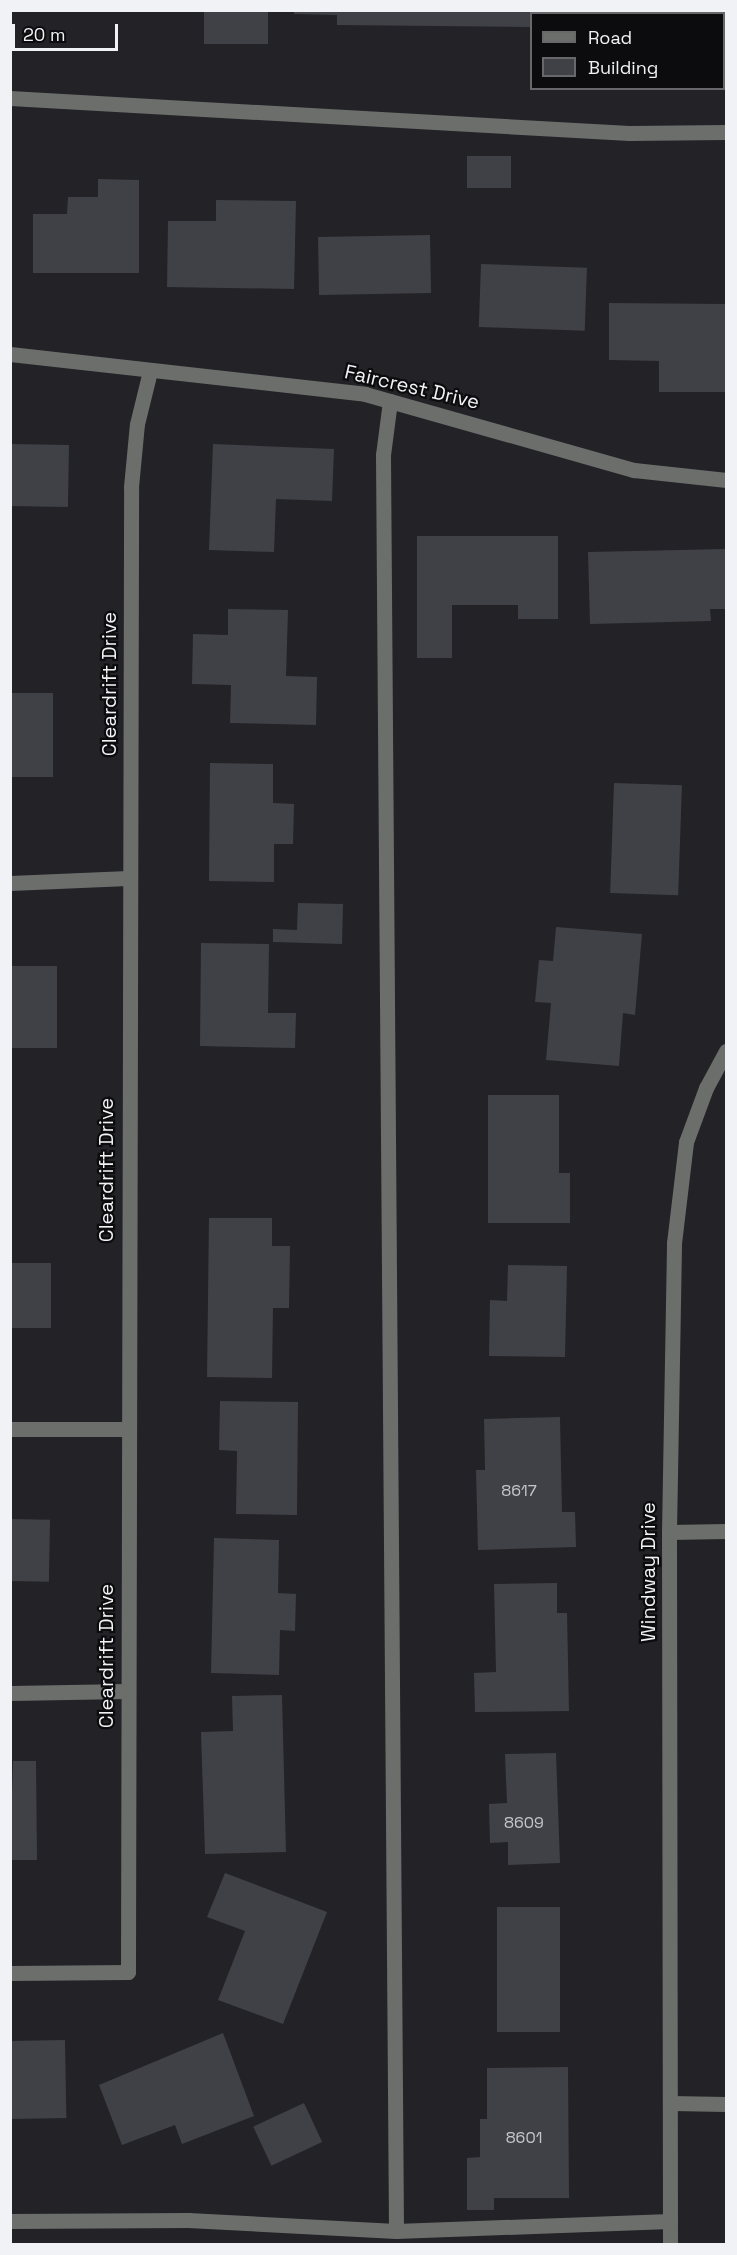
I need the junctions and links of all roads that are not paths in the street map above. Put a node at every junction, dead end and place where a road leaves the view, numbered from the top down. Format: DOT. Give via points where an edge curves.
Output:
graph roads {
  1 [pos="10,98"];
  2 [pos="726,132"];
  3 [pos="10,354"];
  4 [pos="150,370"];
  5 [pos="390,401"];
  6 [pos="726,480"];
  7 [pos="128,878"];
  8 [pos="10,883"];
  9 [pos="726,1051"];
  10 [pos="127,1429"];
  11 [pos="10,1430"];
  12 [pos="726,1531"];
  13 [pos="669,1532"];
  14 [pos="127,1690"];
  15 [pos="10,1693"];
  16 [pos="10,1972"];
  17 [pos="670,2103"];
  18 [pos="726,2104"];
  19 [pos="670,2221"];
  20 [pos="10,2222"];
  21 [pos="396,2231"];
  22 [pos="670,2244"];
  1 -- 2 [label="street" via="628,133"];
  3 -- 4 [label="street, Faircrest Drive"];
  4 -- 5 [label="street, Faircrest Drive" via="365,394"];
  4 -- 7 [label="street, Cleardrift Drive" via="137,424 131,487"];
  5 -- 6 [label="street, Faircrest Drive" via="634,470"];
  5 -- 21 [label="street" via="383,456"];
  7 -- 8 [label="street"];
  7 -- 10 [label="street, Cleardrift Drive"];
  9 -- 13 [label="street, Windway Drive" via="706,1088 686,1142 678,1189"];
  10 -- 11 [label="street"];
  10 -- 14 [label="street, Cleardrift Drive"];
  12 -- 13 [label="street"];
  13 -- 17 [label="street, Windway Drive"];
  14 -- 15 [label="street"];
  14 -- 16 [label="street, Cleardrift Drive" via="128,1972"];
  17 -- 18 [label="street"];
  17 -- 19 [label="street, Windway Drive"];
  19 -- 21 [label="street"];
  19 -- 22 [label="street, Windway Drive"];
  20 -- 21 [label="street" via="188,2220"];
}
